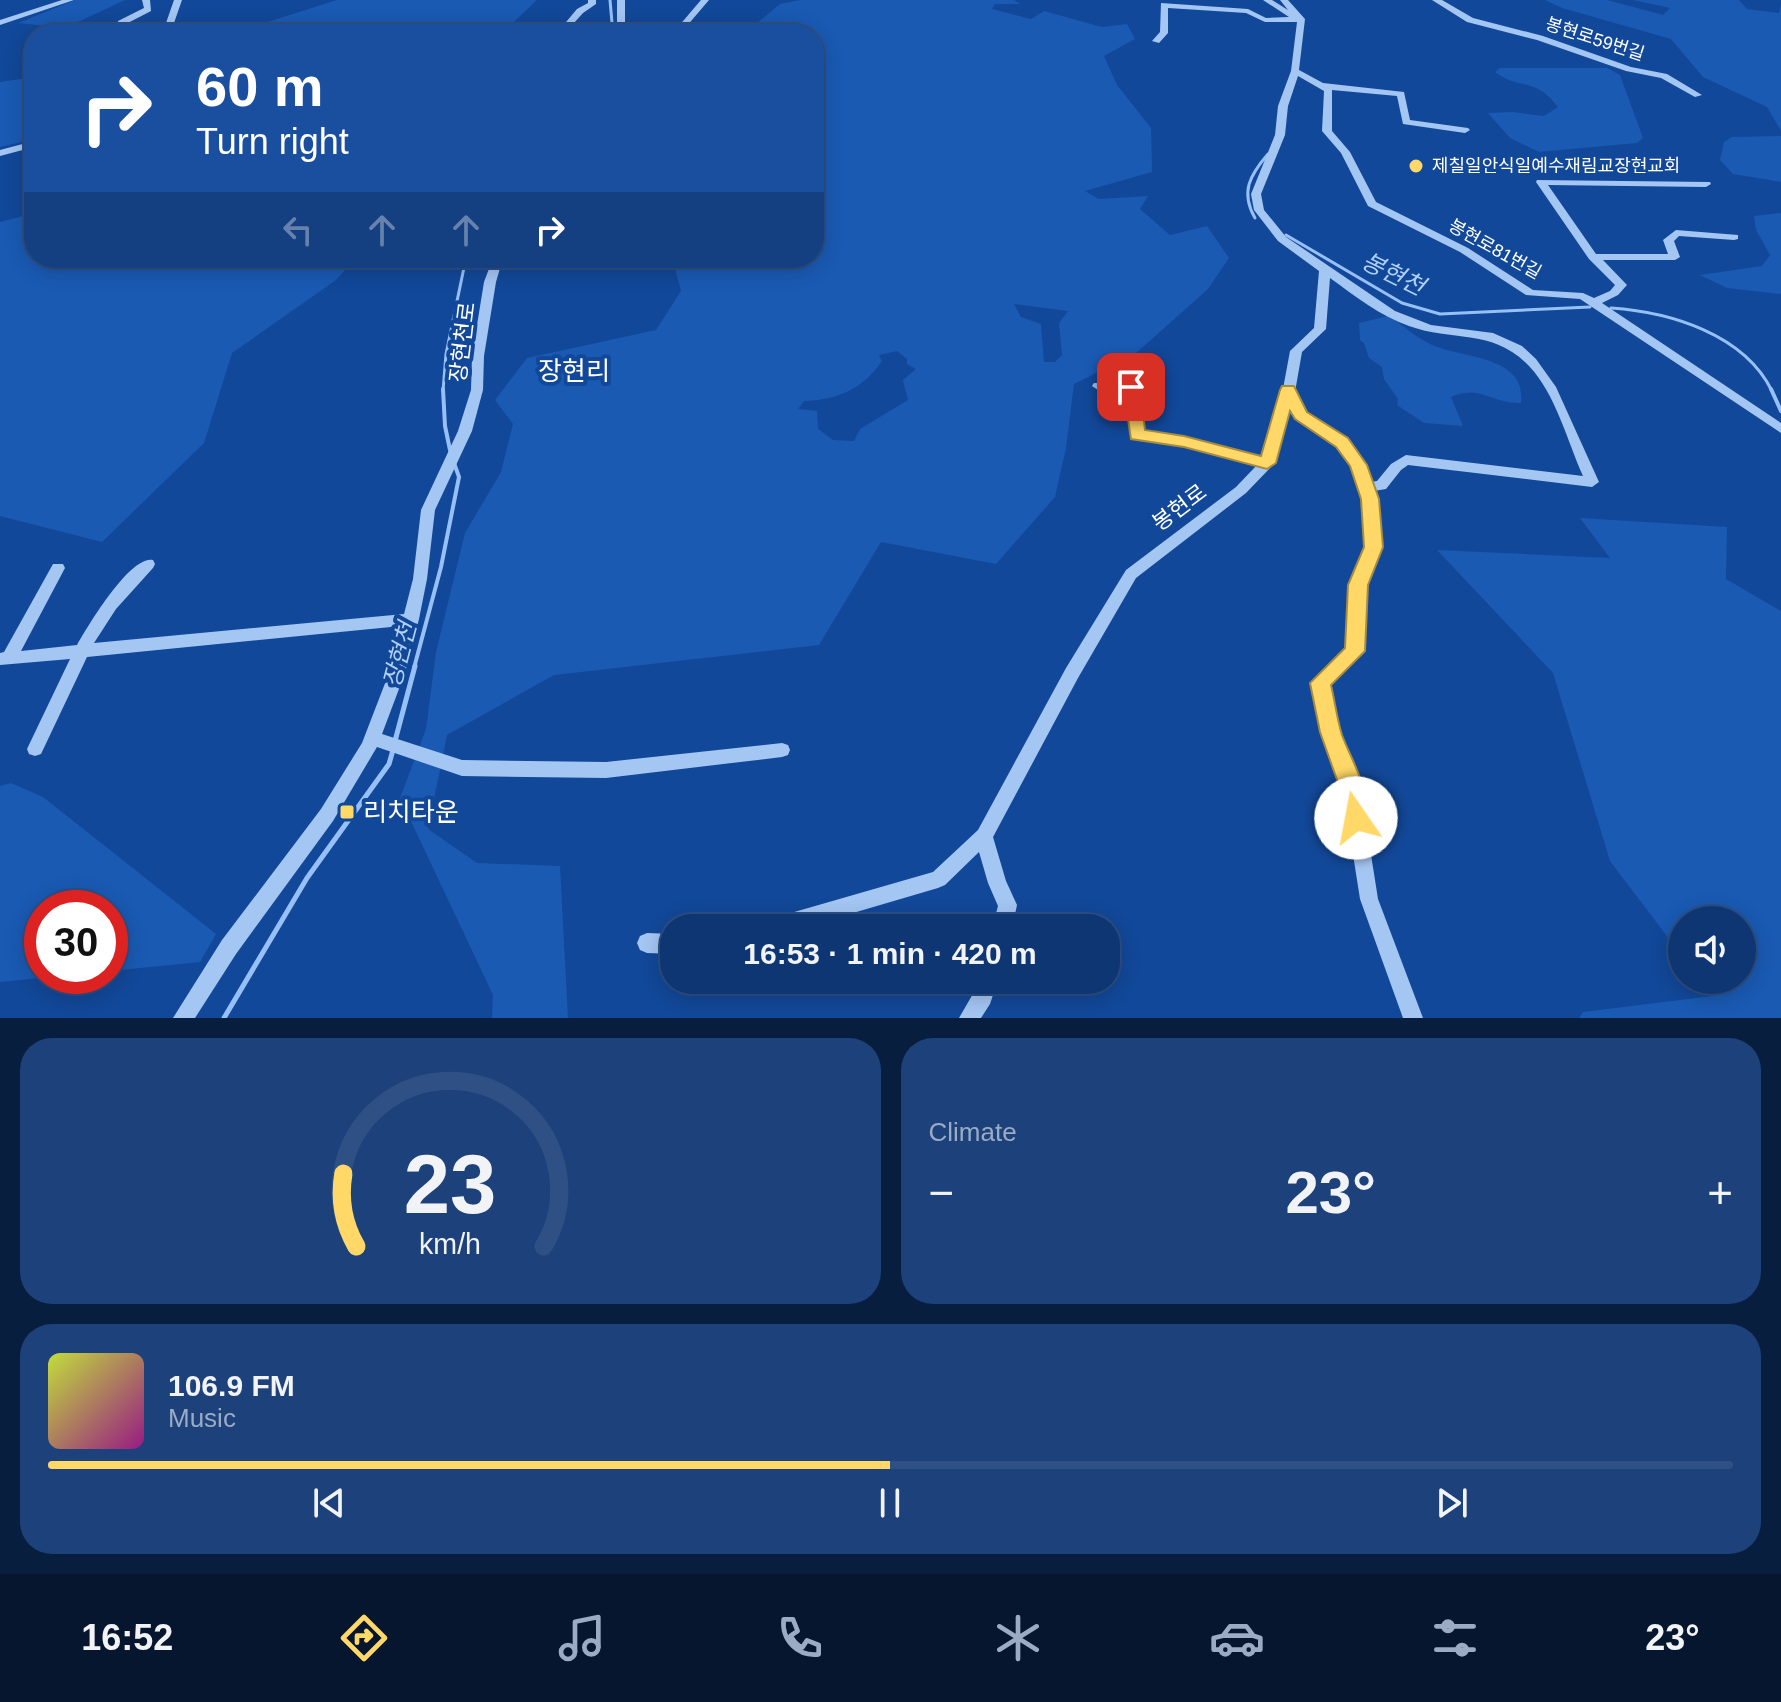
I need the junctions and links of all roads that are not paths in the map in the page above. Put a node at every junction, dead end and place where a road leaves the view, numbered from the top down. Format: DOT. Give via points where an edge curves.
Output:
graph roads {
  1 [pos="70,0"];
  2 [pos="146,0"];
  3 [pos="178,0"];
  4 [pos="621,0"];
  5 [pos="705,0"];
  6 [pos="1267,0"];
  7 [pos="1284,0"];
  8 [pos="1436,0"];
  9 [pos="592,2"];
  10 [pos="1301,19"];
  11 [pos="0,23"];
  12 [pos="121,23"];
  13 [pos="170,23"];
  14 [pos="569,24"];
  15 [pos="621,24"];
  16 [pos="685,24"];
  17 [pos="1156,41"];
  18 [pos="1295,71"];
  19 [pos="1323,86"];
  20 [pos="1698,95"];
  21 [pos="1465,130"];
  22 [pos="24,147"];
  23 [pos="0,153"];
  24 [pos="1706,184"];
  25 [pos="1734,237"];
  26 [pos="1593,257"];
  27 [pos="495,268"];
  28 [pos="1325,270"];
  29 [pos="1593,303"];
  30 [pos="1098,386"];
  31 [pos="1288,390"];
  32 [pos="1775,425"];
  33 [pos="1781,440"];
  34 [pos="1267,463"];
  35 [pos="1366,487"];
  36 [pos="148,564"];
  37 [pos="58,568"];
  38 [pos="411,619"];
  39 [pos="81,651"];
  40 [pos="5,659"];
  41 [pos="378,740"];
  42 [pos="35,749"];
  43 [pos="782,750"];
  44 [pos="984,836"];
  45 [pos="818,914"];
  46 [pos="1006,914"];
  47 [pos="647,943"];
  48 [pos="660,943"];
  49 [pos="984,994"];
  50 [pos="183,1018"];
  51 [pos="969,1018"];
  52 [pos="1413,1018"];
  1 -- 11 [label="street"];
  2 -- 12 [label="street" via="145,13"];
  3 -- 13 [label="street"];
  4 -- 15 [label="street"];
  5 -- 16 [label="street"];
  6 -- 10 [label="street"];
  7 -- 10 [label="street"];
  8 -- 20 [label="street, 봉현로59번길" via="1470,20 1664,76"];
  9 -- 14 [label="street"];
  10 -- 17 [label="street" via="1265,20 1248,11 1164,5 1164,33"];
  10 -- 18 [label="street"];
  18 -- 19 [label="street"];
  18 -- 28 [label="street" via="1280,135 1256,194 1259,210 1282,239"];
  19 -- 21 [label="street" via="1401,94 1406,122"];
  19 -- 29 [label="street, 봉현로81번길" via="1328,90 1327,131 1345,152 1372,204 1464,250 1530,293 1583,296"];
  22 -- 23 [label="street"];
  24 -- 26 [label="street" via="1541,182"];
  25 -- 26 [label="street" via="1676,233 1668,240 1675,257"];
  26 -- 29 [label="street" via="1621,285"];
  27 -- 38 [label="street, 장현천로" via="477,390 465,431 428,510"];
  28 -- 31 [label="street, 봉현로" via="1320,329 1296,351"];
  28 -- 35 [label="street" via="1416,325 1488,333 1517,348 1550,387 1592,482 1406,460 1381,486"];
  29 -- 32 [label="street, 봉현로81번길"];
  30 -- 34 [label="street" via="1131,387 1137,435 1184,441"];
  31 -- 34 [label="street, 봉현로"];
  31 -- 35 [label="street" via="1301,415 1342,442"];
  32 -- 33 [label="street"];
  34 -- 44 [label="street, 봉현로" via="1241,490 1131,574"];
  35 -- 52 [label="street" via="1373,547 1358,585 1355,651 1320,683 1330,732 1352,791 1369,899"];
  36 -- 39 [label="street" via="110,603"];
  37 -- 40 [label="street"];
  38 -- 39 [label="street"];
  38 -- 41 [label="street, 장현천로"];
  39 -- 40 [label="street"];
  39 -- 42 [label="street"];
  41 -- 43 [label="street" via="462,768 606,770"];
  41 -- 50 [label="street, 장현천로"];
  44 -- 45 [label="street, 봉현로" via="938,879"];
  44 -- 46 [label="street" via="1008,905"];
  47 -- 48 [label="street"];
  49 -- 51 [label="street"];
}
